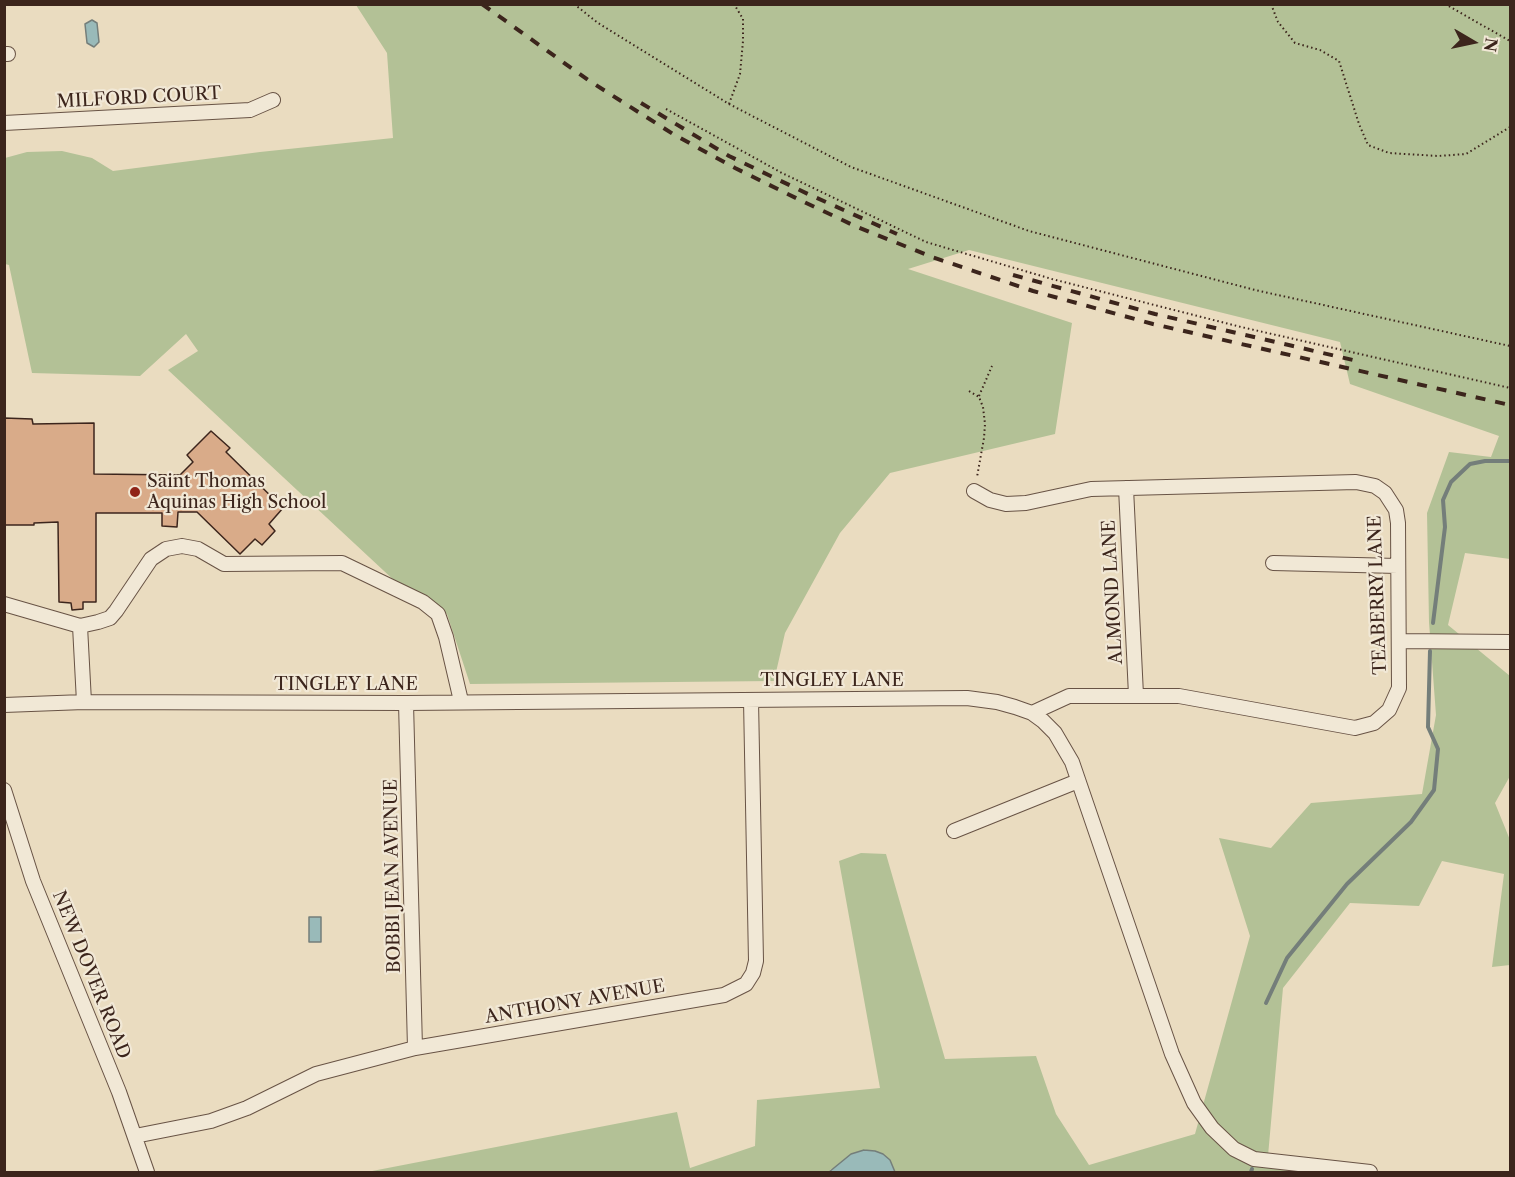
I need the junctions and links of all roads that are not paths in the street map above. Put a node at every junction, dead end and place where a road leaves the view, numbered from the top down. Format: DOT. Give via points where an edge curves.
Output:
graph roads {
  1 [pos="273,100"];
  2 [pos="4,123"];
  3 [pos="1126,488"];
  4 [pos="974,491"];
  5 [pos="1272,563"];
  6 [pos="1398,566"];
  7 [pos="4,604"];
  8 [pos="80,626"];
  9 [pos="1399,641"];
  10 [pos="1510,642"];
  11 [pos="1136,695"];
  12 [pos="751,700"];
  13 [pos="84,702"];
  14 [pos="461,702"];
  15 [pos="406,703"];
  16 [pos="4,705"];
  17 [pos="1032,713"];
  18 [pos="1078,781"];
  19 [pos="4,790"];
  20 [pos="954,831"];
  21 [pos="415,1048"];
  22 [pos="135,1136"];
  23 [pos="147,1173"];
  24 [pos="1370,1173"];
  1 -- 2 [label="street, MILFORD COURT" via="250,110"];
  3 -- 4 [label="street, TEABERRY LANE" via="1091,489 1006,504"];
  3 -- 6 [label="street, TEABERRY LANE" via="1367,483 1385,493 1396,510"];
  3 -- 11 [label="street, ALMOND LANE"];
  5 -- 6 [label="street"];
  6 -- 9 [label="street, TEABERRY LANE"];
  7 -- 8 [label="street"];
  8 -- 13 [label="street"];
  8 -- 14 [label="street" via="110,618 151,559 166,549 198,549 224,564 342,563 423,602 438,614"];
  9 -- 10 [label="street"];
  9 -- 11 [label="street, TEABERRY LANE" via="1396,698 1382,717 1365,726 1355,728 1179,696"];
  11 -- 17 [label="street, TEABERRY LANE" via="1070,696"];
  12 -- 14 [label="street, TINGLEY LANE"];
  12 -- 17 [label="street, TINGLEY LANE" via="967,698"];
  12 -- 21 [label="street, ANTHONY AVENUE" via="756,961 746,984 724,995"];
  13 -- 15 [label="street, TINGLEY LANE"];
  13 -- 16 [label="street, TINGLEY LANE"];
  14 -- 15 [label="street, TINGLEY LANE"];
  15 -- 21 [label="street, BOBBI JEAN AVENUE"];
  17 -- 18 [label="street, TINGLEY LANE" via="1055,733"];
  18 -- 20 [label="street"];
  18 -- 24 [label="street, TINGLEY LANE" via="1172,1054 1194,1103 1212,1128 1234,1149 1254,1159"];
  19 -- 22 [label="street, NEW DOVER ROAD" via="33,881"];
  21 -- 22 [label="street, ANTHONY AVENUE" via="316,1074 247,1108 211,1120"];
  22 -- 23 [label="street, NEW DOVER ROAD"];
}
